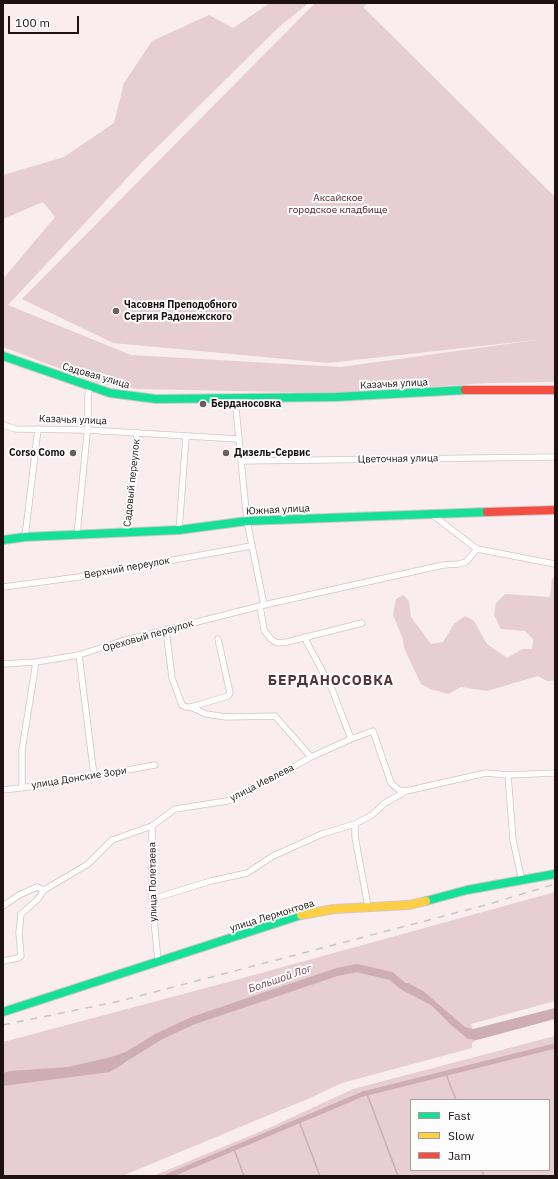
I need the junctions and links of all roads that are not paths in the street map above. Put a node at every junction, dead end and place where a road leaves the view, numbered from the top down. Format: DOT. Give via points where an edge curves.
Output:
graph roads {
  1 [pos="3,356"];
  2 [pos="90,387"];
  3 [pos="555,390"];
  4 [pos="235,400"];
  5 [pos="3,425"];
  6 [pos="38,429"];
  7 [pos="86,430"];
  8 [pos="138,433"];
  9 [pos="186,437"];
  10 [pos="238,439"];
  11 [pos="555,457"];
  12 [pos="240,461"];
  13 [pos="555,510"];
  14 [pos="430,513"];
  15 [pos="246,521"];
  16 [pos="178,530"];
  17 [pos="126,532"];
  18 [pos="77,535"];
  19 [pos="25,537"];
  20 [pos="3,540"];
  21 [pos="251,546"];
  22 [pos="477,549"];
  23 [pos="555,564"];
  24 [pos="3,587"];
  25 [pos="262,606"];
  26 [pos="362,623"];
  27 [pos="166,630"];
  28 [pos="304,637"];
  29 [pos="218,639"];
  30 [pos="79,655"];
  31 [pos="36,662"];
  32 [pos="3,664"];
  33 [pos="191,707"];
  34 [pos="351,739"];
  35 [pos="311,757"];
  36 [pos="155,765"];
  37 [pos="555,772"];
  38 [pos="508,775"];
  39 [pos="94,776"];
  40 [pos="22,787"];
  41 [pos="3,790"];
  42 [pos="406,791"];
  43 [pos="355,824"];
  44 [pos="152,826"];
  45 [pos="555,874"];
  46 [pos="522,881"];
  47 [pos="44,890"];
  48 [pos="152,899"];
  49 [pos="3,906"];
  50 [pos="368,906"];
  51 [pos="3,961"];
  52 [pos="158,961"];
  53 [pos="3,1012"];
  1 -- 2 [label="street, Садовая улица"];
  2 -- 4 [label="street, Садовая улица" via="130,397"];
  2 -- 7 [label="street"];
  3 -- 4 [label="street, Казачья улица" via="491,389 336,398"];
  4 -- 10 [label="street"];
  5 -- 6 [label="street, Казачья улица" via="16,429"];
  6 -- 7 [label="street, Казачья улица"];
  6 -- 19 [label="street"];
  7 -- 8 [label="street, Казачья улица"];
  7 -- 18 [label="street"];
  8 -- 9 [label="street, Казачья улица"];
  8 -- 17 [label="street, Садовый переулок"];
  9 -- 10 [label="street, Казачья улица"];
  9 -- 16 [label="street"];
  10 -- 12 [label="street"];
  11 -- 12 [label="street, Цветочная улица"];
  12 -- 15 [label="street"];
  13 -- 14 [label="street, Южная улица"];
  14 -- 15 [label="street, Южная улица"];
  14 -- 22 [label="street"];
  15 -- 16 [label="street, Южная улица"];
  15 -- 21 [label="street"];
  16 -- 17 [label="street, Южная улица"];
  17 -- 18 [label="street, Южная улица"];
  18 -- 19 [label="street, Южная улица"];
  19 -- 20 [label="street, Южная улица"];
  21 -- 24 [label="street, Верхний переулок" via="79,577"];
  21 -- 25 [label="street"];
  22 -- 23 [label="street"];
  22 -- 25 [label="street, Ореховый переулок" via="466,562 459,564 443,565"];
  25 -- 27 [label="street, Ореховый переулок"];
  25 -- 28 [label="street" via="264,630 271,639 282,643"];
  26 -- 28 [label="street"];
  27 -- 30 [label="street, Ореховый переулок"];
  27 -- 33 [label="street" via="172,678 182,705"];
  28 -- 34 [label="street" via="332,689"];
  29 -- 33 [label="street" via="230,693 228,696"];
  30 -- 31 [label="street, Ореховый переулок"];
  30 -- 39 [label="street"];
  31 -- 32 [label="street, Ореховый переулок"];
  31 -- 40 [label="street" via="22,750"];
  33 -- 35 [label="street" via="206,714 226,717 275,716"];
  34 -- 35 [label="street, улица Иевлева"];
  34 -- 42 [label="street, улица Иевлева" via="373,731 391,784 399,790"];
  35 -- 44 [label="street, улица Иевлева" via="243,795 227,801 175,809"];
  36 -- 39 [label="street, улица Донские Зори"];
  37 -- 38 [label="street"];
  38 -- 42 [label="street" via="486,774"];
  38 -- 46 [label="street" via="513,840"];
  39 -- 40 [label="street, улица Донские Зори"];
  40 -- 41 [label="street, улица Донские Зори"];
  42 -- 43 [label="street"];
  43 -- 48 [label="street" via="322,834 273,856 247,873"];
  43 -- 50 [label="street" via="355,837"];
  44 -- 47 [label="street, улица Иевлева" via="112,840 88,864"];
  44 -- 48 [label="street, улица Полетаева"];
  45 -- 46 [label="street, улица Лермонтова"];
  46 -- 50 [label="street, улица Лермонтова" via="467,890 409,905"];
  47 -- 49 [label="street, улица Иевлева" via="37,887"];
  47 -- 51 [label="street" via="38,899 20,914 21,956"];
  48 -- 52 [label="street, улица Полетаева"];
  50 -- 52 [label="street, улица Лермонтова" via="298,916"];
  52 -- 53 [label="street, улица Лермонтова"];
}
